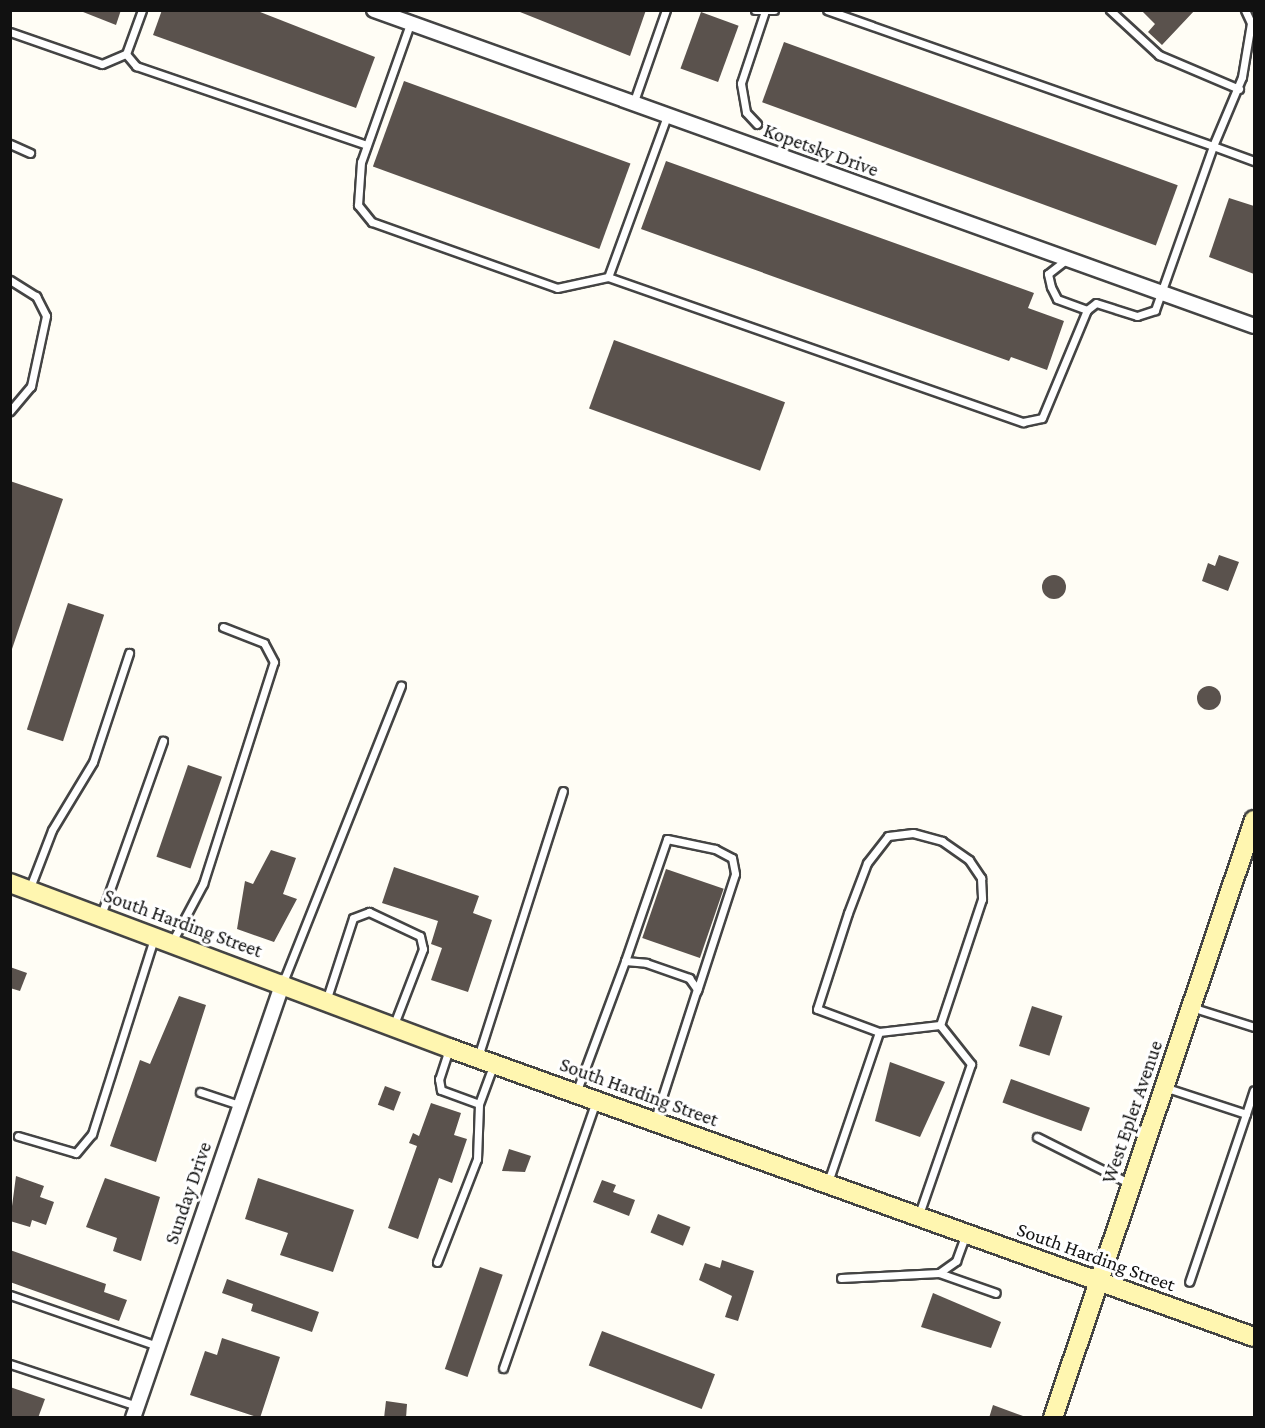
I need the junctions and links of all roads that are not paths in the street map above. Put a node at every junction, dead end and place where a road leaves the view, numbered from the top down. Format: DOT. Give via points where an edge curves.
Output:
graph roads {
  1 [pos="142,10"];
  2 [pos="374,10"];
  3 [pos="666,10"];
  4 [pos="755,10"];
  5 [pos="774,10"];
  6 [pos="827,10"];
  7 [pos="1110,10"];
  8 [pos="1245,10"];
  9 [pos="764,14"];
  10 [pos="410,24"];
  11 [pos="10,32"];
  12 [pos="126,54"];
  13 [pos="1239,89"];
  14 [pos="633,104"];
  15 [pos="667,116"];
  16 [pos="757,124"];
  17 [pos="10,144"];
  18 [pos="367,145"];
  19 [pos="1213,146"];
  20 [pos="30,153"];
  21 [pos="1254,161"];
  22 [pos="1067,259"];
  23 [pos="608,277"];
  24 [pos="10,280"];
  25 [pos="1162,293"];
  26 [pos="1087,310"];
  27 [pos="1254,326"];
  28 [pos="10,411"];
  29 [pos="223,627"];
  30 [pos="129,653"];
  31 [pos="401,686"];
  32 [pos="163,741"];
  33 [pos="563,791"];
  34 [pos="1254,820"];
  35 [pos="10,883"];
  36 [pos="29,890"];
  37 [pos="100,917"];
  38 [pos="162,941"];
  39 [pos="626,961"];
  40 [pos="283,982"];
  41 [pos="696,993"];
  42 [pos="327,998"];
  43 [pos="1191,1007"];
  44 [pos="394,1024"];
  45 [pos="940,1024"];
  46 [pos="1254,1028"];
  47 [pos="879,1032"];
  48 [pos="449,1048"];
  49 [pos="486,1061"];
  50 [pos="1164,1087"];
  51 [pos="1254,1090"];
  52 [pos="200,1092"];
  53 [pos="576,1094"];
  54 [pos="596,1101"];
  55 [pos="479,1104"];
  56 [pos="239,1105"];
  57 [pos="1246,1113"];
  58 [pos="655,1122"];
  59 [pos="18,1136"];
  60 [pos="1037,1137"];
  61 [pos="827,1184"];
  62 [pos="1131,1184"];
  63 [pos="918,1217"];
  64 [pos="966,1234"];
  65 [pos="437,1263"];
  66 [pos="939,1273"];
  67 [pos="841,1278"];
  68 [pos="1098,1281"];
  69 [pos="1190,1282"];
  70 [pos="996,1293"];
  71 [pos="10,1295"];
  72 [pos="1254,1337"];
  73 [pos="157,1346"];
  74 [pos="10,1364"];
  75 [pos="503,1368"];
  76 [pos="135,1412"];
  77 [pos="1053,1418"];
  1 -- 12 [label="lane"];
  2 -- 10 [label="street, Kopetsky Drive"];
  3 -- 14 [label="lane"];
  4 -- 9 [label="lane"];
  5 -- 9 [label="lane"];
  6 -- 19 [label="lane"];
  7 -- 13 [label="lane" via="1159,55"];
  8 -- 13 [label="lane" via="1251,23"];
  9 -- 16 [label="lane" via="741,83 746,112"];
  10 -- 14 [label="street, Kopetsky Drive"];
  10 -- 18 [label="lane"];
  11 -- 12 [label="lane" via="102,64"];
  12 -- 18 [label="lane" via="136,66"];
  13 -- 19 [label="lane"];
  14 -- 15 [label="street, Kopetsky Drive"];
  15 -- 22 [label="street, Kopetsky Drive"];
  15 -- 23 [label="lane"];
  17 -- 20 [label="lane"];
  18 -- 23 [label="lane" via="357,186 358,205 372,222 557,288"];
  19 -- 21 [label="lane"];
  19 -- 25 [label="lane"];
  22 -- 25 [label="street, Kopetsky Drive"];
  22 -- 26 [label="lane" via="1048,274 1051,287 1057,299"];
  23 -- 26 [label="lane" via="1023,422 1034,422 1050,408"];
  24 -- 28 [label="lane" via="36,296 46,316 31,386"];
  25 -- 26 [label="lane" via="1148,316 1096,303"];
  25 -- 27 [label="street, Kopetsky Drive"];
  29 -- 38 [label="lane" via="264,643 272,671 203,884"];
  30 -- 36 [label="lane" via="93,762 52,830"];
  31 -- 40 [label="lane"];
  32 -- 37 [label="lane"];
  33 -- 49 [label="lane"];
  34 -- 43 [label="street, West Epler Avenue"];
  35 -- 36 [label="street, South Harding Street"];
  36 -- 37 [label="street, South Harding Street"];
  37 -- 38 [label="street, South Harding Street"];
  38 -- 40 [label="street, South Harding Street"];
  38 -- 59 [label="lane" via="92,1134 76,1154"];
  39 -- 41 [label="lane" via="689,978"];
  39 -- 41 [label="lane" via="667,839 715,849 732,858 735,874"];
  39 -- 53 [label="lane"];
  40 -- 42 [label="street, South Harding Street"];
  40 -- 56 [label="street, Sunday Drive"];
  41 -- 58 [label="lane"];
  42 -- 44 [label="street, South Harding Street"];
  42 -- 44 [label="lane" via="353,918 369,912 420,936 423,949"];
  43 -- 46 [label="lane"];
  43 -- 50 [label="street, West Epler Avenue"];
  44 -- 48 [label="street, South Harding Street"];
  45 -- 47 [label="lane"];
  45 -- 47 [label="lane" via="982,898 981,878 956,849 913,833 888,836 867,863 817,1010"];
  45 -- 63 [label="lane" via="971,1064"];
  47 -- 61 [label="lane"];
  48 -- 49 [label="street, South Harding Street"];
  48 -- 55 [label="lane" via="439,1079 441,1090"];
  49 -- 53 [label="street, South Harding Street"];
  49 -- 55 [label="lane"];
  50 -- 57 [label="lane"];
  50 -- 62 [label="street, West Epler Avenue"];
  51 -- 57 [label="lane"];
  52 -- 56 [label="lane"];
  53 -- 54 [label="street, South Harding Street"];
  54 -- 58 [label="street, South Harding Street"];
  54 -- 75 [label="lane"];
  55 -- 65 [label="lane" via="477,1159"];
  56 -- 73 [label="street, Sunday Drive"];
  57 -- 69 [label="lane"];
  58 -- 61 [label="street, South Harding Street"];
  60 -- 62 [label="lane" via="1103,1175"];
  61 -- 63 [label="street, South Harding Street"];
  62 -- 68 [label="street, West Epler Avenue"];
  63 -- 64 [label="street, South Harding Street"];
  64 -- 66 [label="lane" via="956,1262"];
  64 -- 68 [label="street, South Harding Street"];
  66 -- 67 [label="lane"];
  66 -- 70 [label="lane"];
  68 -- 72 [label="street, South Harding Street"];
  68 -- 77 [label="street, West Epler Avenue"];
  71 -- 73 [label="lane"];
  73 -- 76 [label="street, Sunday Drive"];
  74 -- 76 [label="lane"];
}
